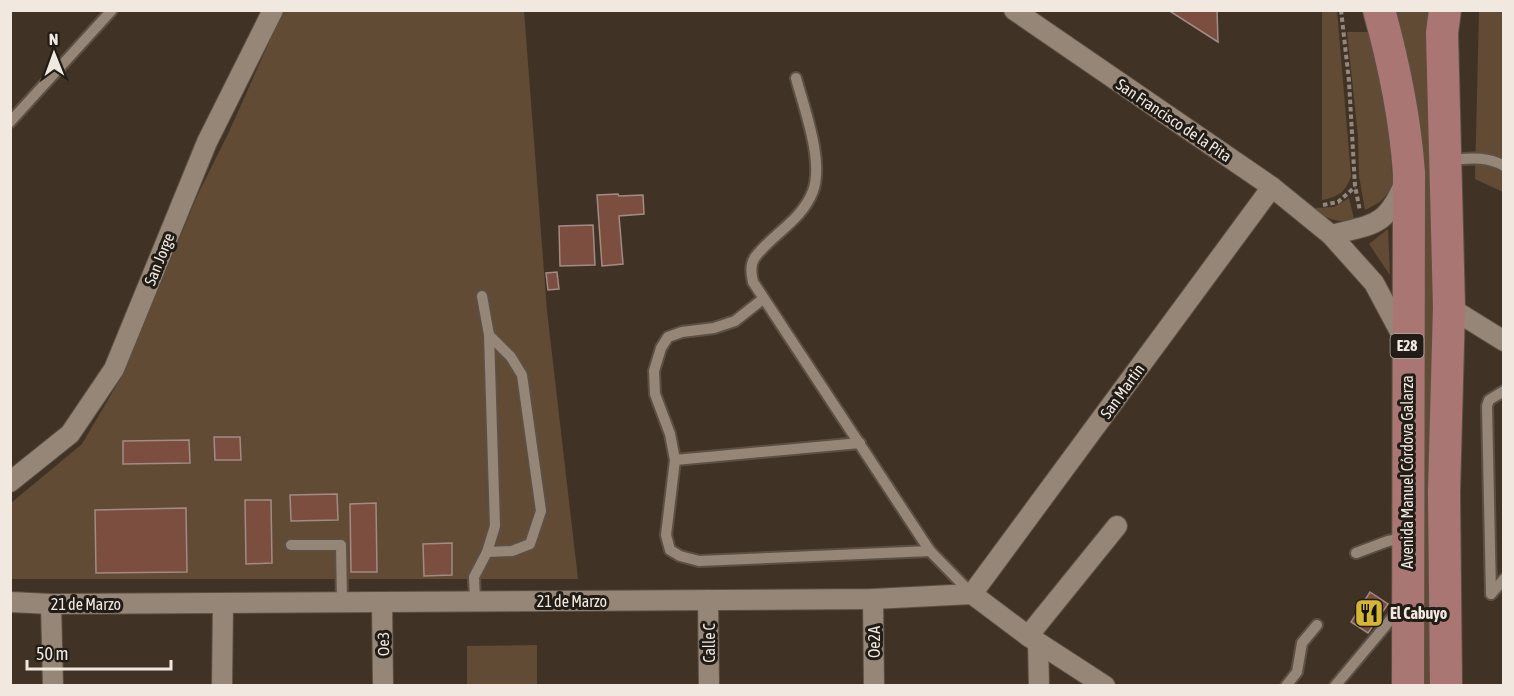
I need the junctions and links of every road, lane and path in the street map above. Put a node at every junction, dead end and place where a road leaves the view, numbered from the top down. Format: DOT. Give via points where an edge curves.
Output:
graph roads {
  1 [pos="112,10"];
  2 [pos="273,10"];
  3 [pos="1014,10"];
  4 [pos="1341,10"];
  5 [pos="1379,10"];
  6 [pos="1445,10"];
  7 [pos="796,78"];
  8 [pos="10,122"];
  9 [pos="1446,160"];
  10 [pos="1503,166"];
  11 [pos="1408,173"];
  12 [pos="1355,186"];
  13 [pos="1272,187"];
  14 [pos="1319,204"];
  15 [pos="1361,214"];
  16 [pos="1331,235"];
  17 [pos="482,296"];
  18 [pos="763,299"];
  19 [pos="1449,307"];
  20 [pos="489,335"];
  21 [pos="1503,341"];
  22 [pos="1407,345"];
  23 [pos="1503,391"];
  24 [pos="860,443"];
  25 [pos="675,460"];
  26 [pos="10,482"];
  27 [pos="1117,526"];
  28 [pos="1407,538"];
  29 [pos="291,545"];
  30 [pos="930,550"];
  31 [pos="487,552"];
  32 [pos="1356,553"];
  33 [pos="1503,579"];
  34 [pos="972,594"];
  35 [pos="873,598"];
  36 [pos="1408,599"];
  37 [pos="708,600"];
  38 [pos="475,601"];
  39 [pos="10,602"];
  40 [pos="342,602"];
  41 [pos="382,602"];
  42 [pos="223,603"];
  43 [pos="51,604"];
  44 [pos="1317,625"];
  45 [pos="1033,640"];
  46 [pos="53,686"];
  47 [pos="222,686"];
  48 [pos="383,686"];
  49 [pos="709,686"];
  50 [pos="874,686"];
  51 [pos="1039,686"];
  52 [pos="1105,686"];
  53 [pos="1286,686"];
  54 [pos="1335,686"];
  55 [pos="1408,686"];
  56 [pos="1446,686"];
  1 -- 8 [label="lane"];
  2 -- 26 [label="street, San Jorge" via="207,142 114,369 70,434"];
  3 -- 13 [label="street, San Francisco de la Pita"];
  4 -- 12 [label="path"];
  5 -- 11 [label="main road, Avenida Manuel Córdova Galarza / E28" via="1405,126"];
  6 -- 9 [label="main road, E28"];
  7 -- 18 [label="lane" via="816,157 814,190 800,213 754,257 751,273"];
  9 -- 10 [label="lane" via="1482,158"];
  9 -- 19 [label="main road, E28"];
  11 -- 16 [label="street" via="1394,207 1377,223"];
  11 -- 22 [label="main road, Avenida Manuel Córdova Galarza / E28"];
  12 -- 14 [label="path" via="1338,201"];
  12 -- 15 [label="path"];
  13 -- 16 [label="street, San Francisco de la Pita"];
  13 -- 34 [label="street, San Martin"];
  16 -- 22 [label="street, San Francisco de la Pita" via="1374,283"];
  17 -- 20 [label="lane"];
  18 -- 24 [label="lane"];
  18 -- 25 [label="lane" via="735,321 668,337 661,348 654,371 655,393"];
  19 -- 21 [label="street"];
  19 -- 56 [label="main road, E28" via="1444,492"];
  20 -- 31 [label="lane" via="495,526"];
  20 -- 31 [label="lane" via="512,357 522,375 541,511 530,544 512,551"];
  22 -- 28 [label="main road, Avenida Manuel Córdova Galarza / E28"];
  23 -- 33 [label="lane" via="1489,400 1487,406 1491,594"];
  24 -- 25 [label="lane"];
  24 -- 30 [label="lane"];
  25 -- 30 [label="lane" via="666,535 670,550 680,556 699,561"];
  27 -- 45 [label="street"];
  28 -- 32 [label="lane"];
  28 -- 36 [label="main road, Avenida Manuel Córdova Galarza / E28"];
  29 -- 40 [label="lane" via="341,545"];
  30 -- 34 [label="lane"];
  31 -- 38 [label="lane" via="474,577"];
  34 -- 35 [label="street, 21 de Marzo"];
  34 -- 45 [label="street"];
  35 -- 37 [label="street, 21 de Marzo"];
  35 -- 50 [label="street, Oe2A"];
  36 -- 54 [label="lane"];
  36 -- 55 [label="main road, Avenida Manuel Córdova Galarza / E28"];
  37 -- 38 [label="street, 21 de Marzo"];
  37 -- 49 [label="street, Calle C"];
  38 -- 41 [label="street, 21 de Marzo"];
  39 -- 43 [label="street, 21 de Marzo"];
  40 -- 41 [label="street, 21 de Marzo"];
  40 -- 42 [label="street, 21 de Marzo"];
  41 -- 48 [label="street, Oe3"];
  42 -- 43 [label="street, 21 de Marzo"];
  42 -- 47 [label="street"];
  43 -- 46 [label="street"];
  44 -- 53 [label="lane" via="1302,643 1297,672"];
  45 -- 51 [label="street"];
  45 -- 52 [label="street"];
}
